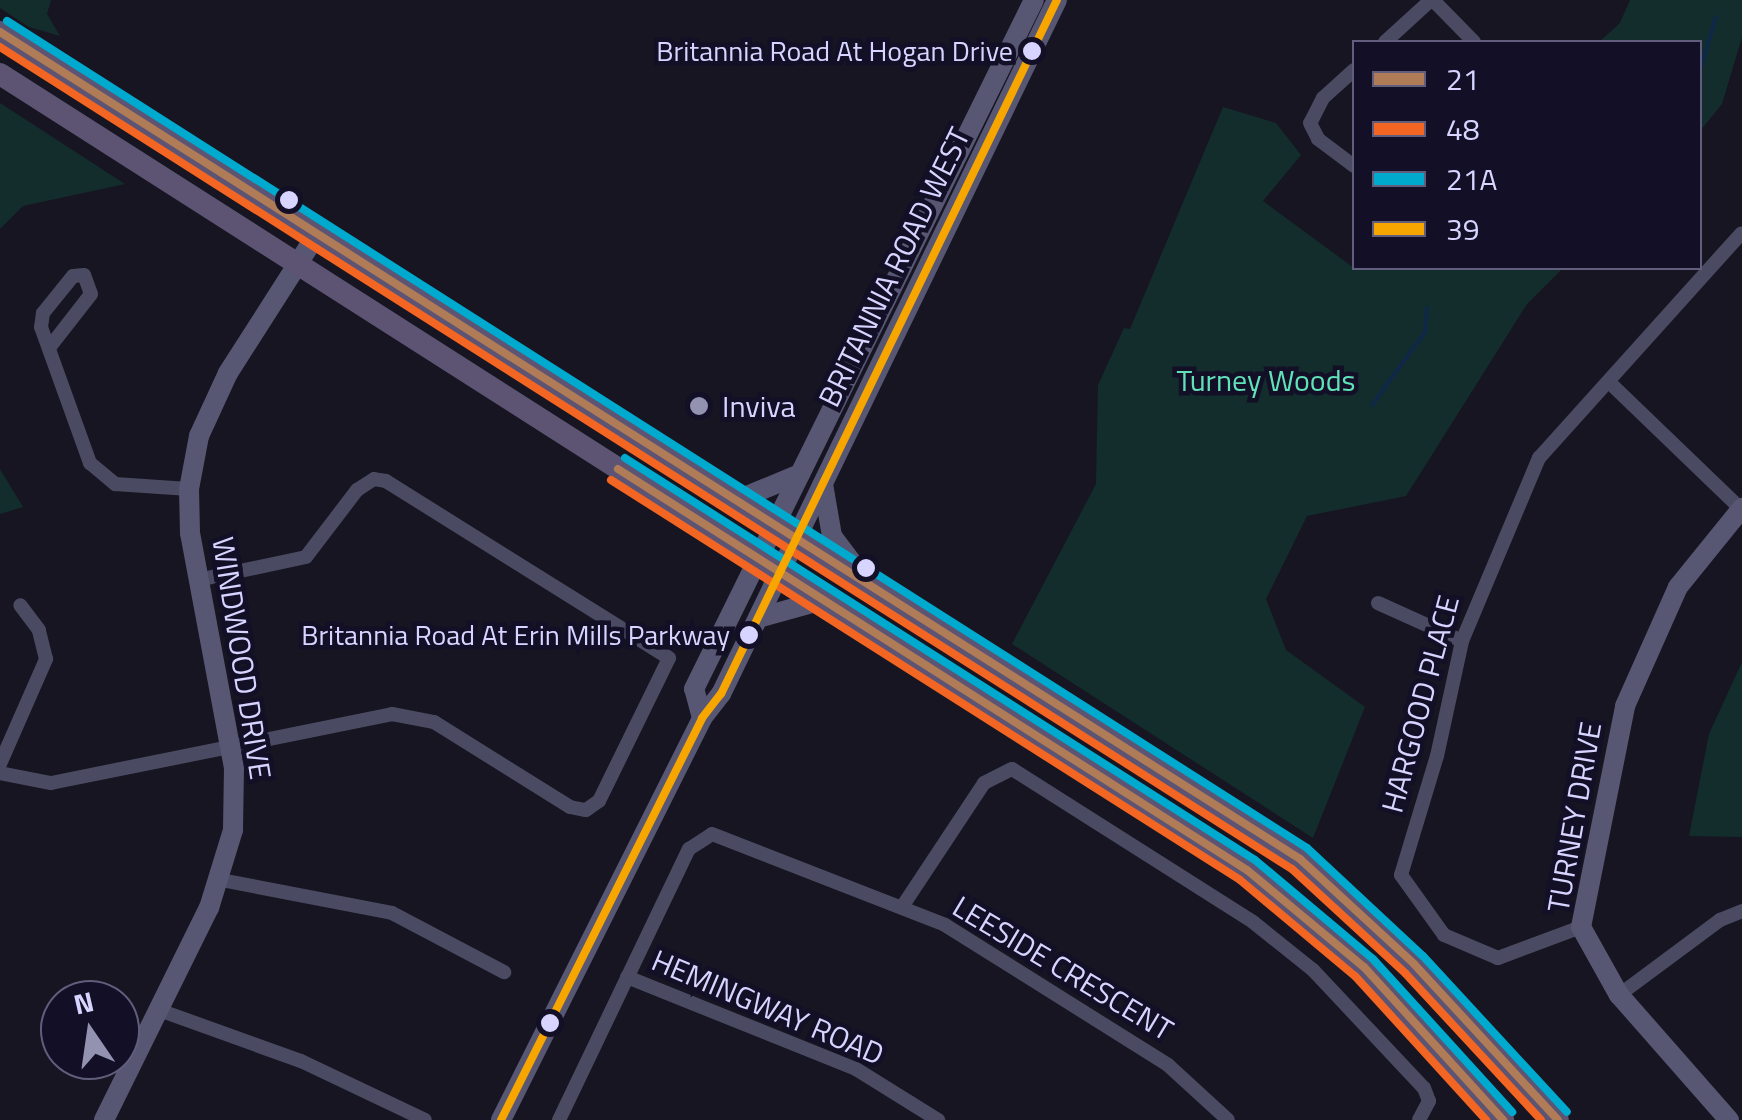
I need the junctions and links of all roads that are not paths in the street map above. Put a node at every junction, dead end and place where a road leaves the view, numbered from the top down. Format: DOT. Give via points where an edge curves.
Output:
graph roads {
  1 [pos="1432,0"];
  2 [pos="1039,4"];
  3 [pos="0,32"];
  4 [pos="1386,40"];
  5 [pos="1472,40"];
  6 [pos="1352,72"];
  7 [pos="0,74"];
  8 [pos="1352,164"];
  9 [pos="317,234"];
  10 [pos="1742,234"];
  11 [pos="298,264"];
  12 [pos="49,348"];
  13 [pos="1610,383"];
  14 [pos="800,474"];
  15 [pos="823,484"];
  16 [pos="189,489"];
  17 [pos="738,500"];
  18 [pos="1742,509"];
  19 [pos="775,525"];
  20 [pos="796,538"];
  21 [pos="758,558"];
  22 [pos="780,572"];
  23 [pos="198,580"];
  24 [pos="868,583"];
  25 [pos="824,600"];
  26 [pos="1378,604"];
  27 [pos="20,605"];
  28 [pos="758,618"];
  29 [pos="1462,641"];
  30 [pos="702,718"];
  31 [pos="229,744"];
  32 [pos="0,764"];
  33 [pos="0,772"];
  34 [pos="221,880"];
  35 [pos="902,907"];
  36 [pos="1742,911"];
  37 [pos="1582,927"];
  38 [pos="504,972"];
  39 [pos="627,977"];
  40 [pos="1620,995"];
  41 [pos="159,1010"];
  42 [pos="104,1120"];
  43 [pos="425,1120"];
  44 [pos="501,1120"];
  45 [pos="559,1120"];
  46 [pos="938,1120"];
  47 [pos="1228,1120"];
  48 [pos="1419,1120"];
  49 [pos="1503,1120"];
  50 [pos="1558,1120"];
  51 [pos="1729,1120"];
  1 -- 4 [label="street"];
  1 -- 5 [label="street"];
  2 -- 14 [label="main road, BRITANNIA ROAD WEST"];
  2 -- 15 [label="main road, BRITANNIA ROAD WEST"];
  3 -- 9 [label="main road"];
  6 -- 8 [label="street" via="1323,98 1310,123 1318,139"];
  7 -- 11 [label="main road"];
  9 -- 11 [label="main road, WINDWOOD DRIVE"];
  9 -- 17 [label="main road"];
  10 -- 13 [label="street, HARGOOD PLACE"];
  11 -- 16 [label="main road, WINDWOOD DRIVE" via="208,412"];
  11 -- 21 [label="main road"];
  12 -- 12 [label="street" via="91,294 84,275 72,276 43,312"];
  12 -- 16 [label="street" via="100,477"];
  13 -- 18 [label="street"];
  13 -- 29 [label="street, HARGOOD PLACE" via="1538,458"];
  14 -- 17 [label="main road"];
  14 -- 19 [label="main road, BRITANNIA ROAD WEST"];
  15 -- 20 [label="main road, BRITANNIA ROAD WEST"];
  15 -- 24 [label="main road" via="832,536"];
  16 -- 23 [label="main road, WINDWOOD DRIVE"];
  17 -- 19 [label="main road"];
  18 -- 37 [label="main road, TURNEY DRIVE" via="1678,586 1625,706"];
  19 -- 20 [label="main road"];
  19 -- 21 [label="main road, BRITANNIA ROAD WEST"];
  20 -- 22 [label="main road, BRITANNIA ROAD WEST"];
  20 -- 24 [label="main road"];
  21 -- 22 [label="main road"];
  21 -- 30 [label="main road, BRITANNIA ROAD WEST" via="694,688"];
  22 -- 25 [label="main road"];
  22 -- 28 [label="main road, BRITANNIA ROAD WEST"];
  23 -- 31 [label="main road, WINDWOOD DRIVE"];
  23 -- 31 [label="street" via="306,557 357,490 386,480 669,658 599,801 586,810 570,807 454,733 414,716 370,716"];
  24 -- 50 [label="main road" via="1300,859 1414,964"];
  25 -- 28 [label="main road"];
  25 -- 49 [label="main road" via="1262,882 1364,968"];
  26 -- 29 [label="street"];
  27 -- 32 [label="street" via="39,630 46,659"];
  28 -- 30 [label="main road, BRITANNIA ROAD WEST"];
  29 -- 37 [label="street, HARGOOD PLACE" via="1401,875 1444,934 1498,958"];
  30 -- 44 [label="main road, BRITANNIA ROAD WEST"];
  31 -- 33 [label="street" via="51,783"];
  31 -- 34 [label="main road, WINDWOOD DRIVE" via="235,808"];
  34 -- 38 [label="street" via="402,916"];
  34 -- 41 [label="main road, WINDWOOD DRIVE"];
  35 -- 39 [label="street, LEESIDE CRESCENT" via="712,834 689,849"];
  35 -- 47 [label="street, LEESIDE CRESCENT" via="946,925 1168,1065"];
  35 -- 48 [label="street" via="984,784 1012,769 1253,922 1314,970 1424,1088 1429,1101"];
  36 -- 40 [label="street" via="1720,920"];
  37 -- 40 [label="main road, TURNEY DRIVE"];
  39 -- 45 [label="street, LEESIDE CRESCENT"];
  39 -- 46 [label="street, HEMINGWAY ROAD" via="856,1069"];
  40 -- 51 [label="main road, TURNEY DRIVE"];
  41 -- 42 [label="main road, WINDWOOD DRIVE"];
  41 -- 43 [label="street" via="301,1061"];
}
